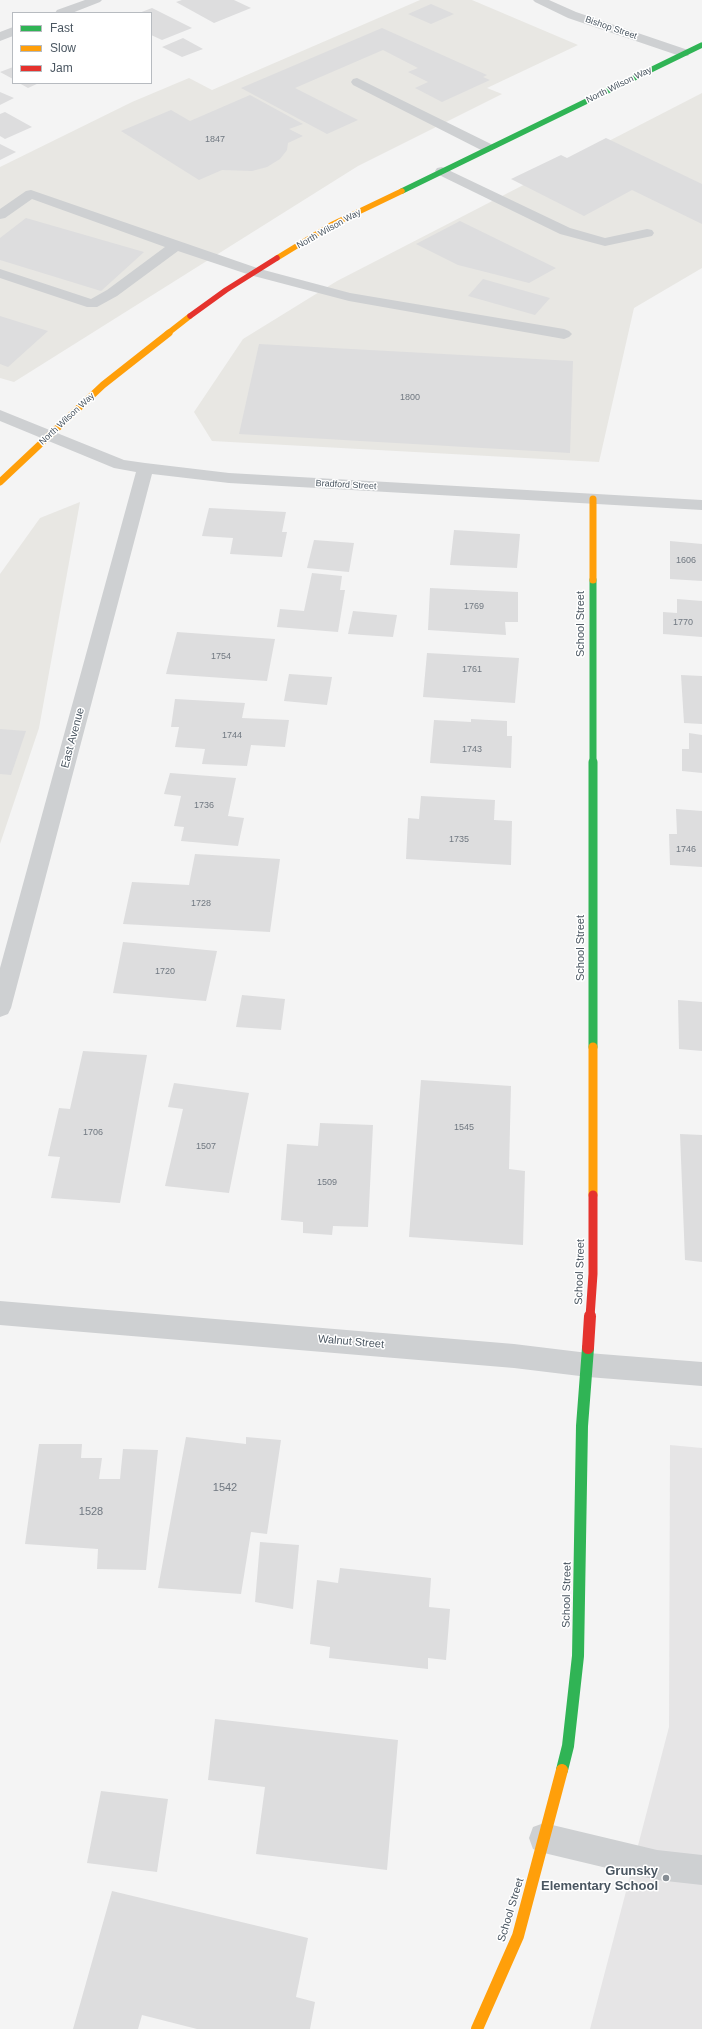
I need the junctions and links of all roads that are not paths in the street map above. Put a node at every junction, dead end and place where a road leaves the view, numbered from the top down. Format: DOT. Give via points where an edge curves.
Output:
graph roads {
  1 [pos="96,0"];
  2 [pos="540,0"];
  3 [pos="64,12"];
  4 [pos="12,32"];
  5 [pos="0,37"];
  6 [pos="702,45"];
  7 [pos="684,53"];
  8 [pos="356,82"];
  9 [pos="488,148"];
  10 [pos="442,171"];
  11 [pos="0,215"];
  12 [pos="647,233"];
  13 [pos="176,246"];
  14 [pos="255,272"];
  15 [pos="0,273"];
  16 [pos="564,334"];
  17 [pos="0,415"];
  18 [pos="49,436"];
  19 [pos="145,468"];
  20 [pos="0,482"];
  21 [pos="593,499"];
  22 [pos="702,504"];
  23 [pos="0,1008"];
  24 [pos="0,1313"];
  25 [pos="588,1365"];
  26 [pos="702,1374"];
  27 [pos="544,1838"];
  28 [pos="702,1870"];
  29 [pos="477,2029"];
  1 -- 3 [label="street"];
  2 -- 7 [label="street, Bishop Street" via="572,15"];
  4 -- 5 [label="street"];
  6 -- 7 [label="main road, North Wilson Way"];
  7 -- 9 [label="main road, North Wilson Way"];
  8 -- 9 [label="street"];
  9 -- 10 [label="main road, North Wilson Way"];
  10 -- 12 [label="street" via="565,230 605,242"];
  10 -- 14 [label="main road, North Wilson Way" via="331,225"];
  11 -- 13 [label="street" via="31,194"];
  13 -- 14 [label="street"];
  13 -- 15 [label="street" via="112,293 92,304"];
  14 -- 16 [label="street" via="349,297"];
  14 -- 18 [label="main road, North Wilson Way" via="175,327 103,385"];
  17 -- 18 [label="street, Bradford Street"];
  18 -- 19 [label="street, Bradford Street" via="120,464"];
  18 -- 20 [label="main road, North Wilson Way"];
  19 -- 21 [label="street, Bradford Street" via="229,478"];
  19 -- 23 [label="street, East Avenue"];
  21 -- 22 [label="street, Bradford Street"];
  21 -- 25 [label="main road, School Street" via="593,1274"];
  24 -- 25 [label="street, Walnut Street" via="514,1356"];
  25 -- 26 [label="street, Walnut Street"];
  25 -- 27 [label="main road, School Street" via="582,1426 578,1656 568,1746"];
  27 -- 28 [label="street" via="657,1865"];
  27 -- 29 [label="main road, School Street" via="518,1936"];
}
